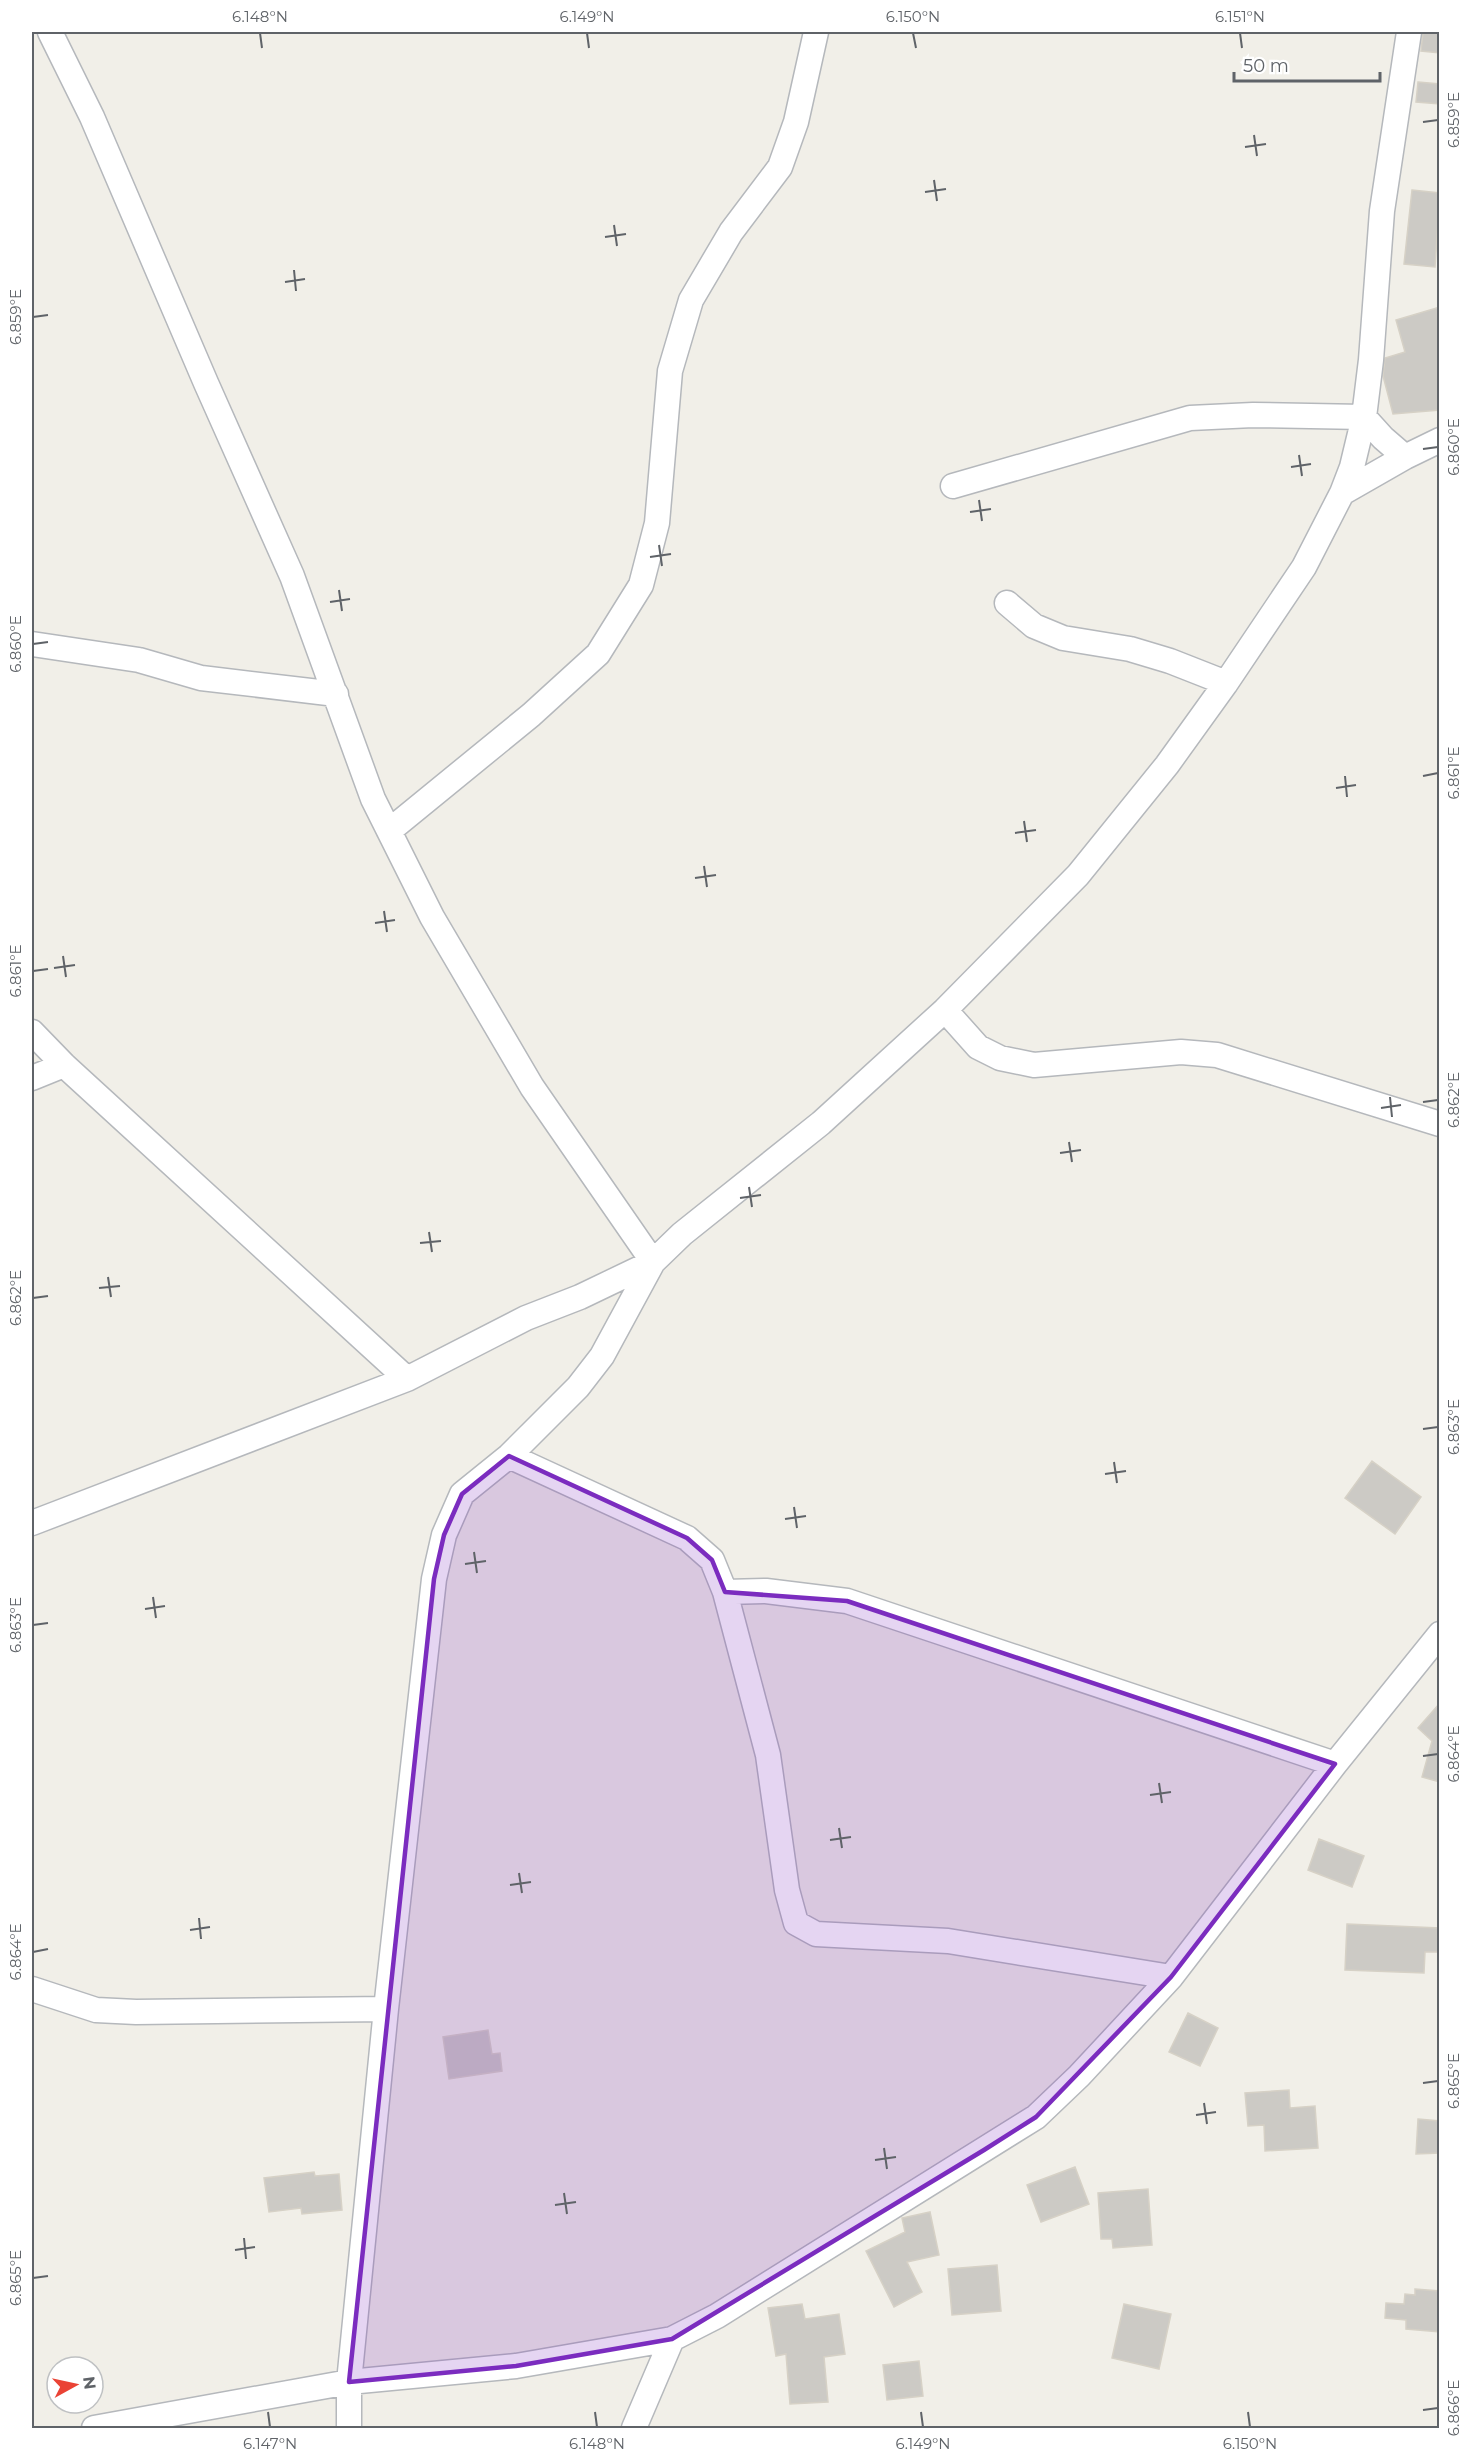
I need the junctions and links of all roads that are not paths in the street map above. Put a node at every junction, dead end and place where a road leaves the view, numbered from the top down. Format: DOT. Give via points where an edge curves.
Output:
graph roads {
  1 [pos="50,32"];
  2 [pos="816,32"];
  3 [pos="1409,32"];
  4 [pos="1364,417"];
  5 [pos="1440,440"];
  6 [pos="1405,457"];
  7 [pos="953,486"];
  8 [pos="1342,493"];
  9 [pos="1007,603"];
  10 [pos="32,644"];
  11 [pos="1226,683"];
  12 [pos="336,694"];
  13 [pos="389,831"];
  14 [pos="945,1010"];
  15 [pos="32,1032"];
  16 [pos="64,1065"];
  17 [pos="32,1078"];
  18 [pos="1440,1124"];
  19 [pos="653,1262"];
  20 [pos="407,1379"];
  21 [pos="509,1456"];
  22 [pos="32,1523"];
  23 [pos="725,1592"];
  24 [pos="1440,1634"];
  25 [pos="1335,1764"];
  26 [pos="1171,1977"];
  27 [pos="32,1989"];
  28 [pos="386,2009"];
  29 [pos="672,2339"];
  30 [pos="349,2382"];
  31 [pos="94,2428"];
  32 [pos="349,2428"];
  33 [pos="634,2428"];
  1 -- 12 [label="street" via="92,117 292,576"];
  2 -- 13 [label="street" via="796,122 780,167 731,232 691,300 670,371 657,523 641,585 598,654 531,715"];
  3 -- 4 [label="street" via="1382,211"];
  4 -- 6 [label="street"];
  4 -- 7 [label="street" via="1190,418"];
  4 -- 8 [label="street"];
  5 -- 6 [label="street"];
  6 -- 8 [label="street"];
  8 -- 11 [label="street" via="1304,567"];
  9 -- 11 [label="street" via="1034,626 1063,639 1130,649"];
  10 -- 12 [label="street" via="139,660 201,678"];
  11 -- 14 [label="street" via="1167,765 1078,875"];
  12 -- 13 [label="street" via="373,799"];
  13 -- 19 [label="street" via="432,917 532,1087"];
  14 -- 18 [label="street" via="978,1047 1000,1058 1034,1065 1181,1052 1216,1055"];
  14 -- 19 [label="street" via="821,1123 682,1234"];
  15 -- 16 [label="street"];
  16 -- 17 [label="street"];
  16 -- 20 [label="street"];
  19 -- 20 [label="street" via="580,1298 526,1318"];
  19 -- 21 [label="street" via="602,1356 578,1387"];
  20 -- 22 [label="street"];
  21 -- 23 [label="street" via="687,1538 712,1560"];
  21 -- 28 [label="street" via="462,1494 444,1535 434,1579"];
  23 -- 25 [label="street" via="766,1591 847,1600"];
  23 -- 26 [label="street" via="768,1755 796,1923 816,1934 948,1941"];
  24 -- 25 [label="street"];
  25 -- 26 [label="street"];
  26 -- 29 [label="street" via="1036,2117 717,2316"];
  27 -- 28 [label="street" via="96,2010"];
  28 -- 30 [label="street"];
  29 -- 30 [label="street" via="516,2366"];
  29 -- 33 [label="street"];
  30 -- 31 [label="street"];
  30 -- 32 [label="street"];
}
